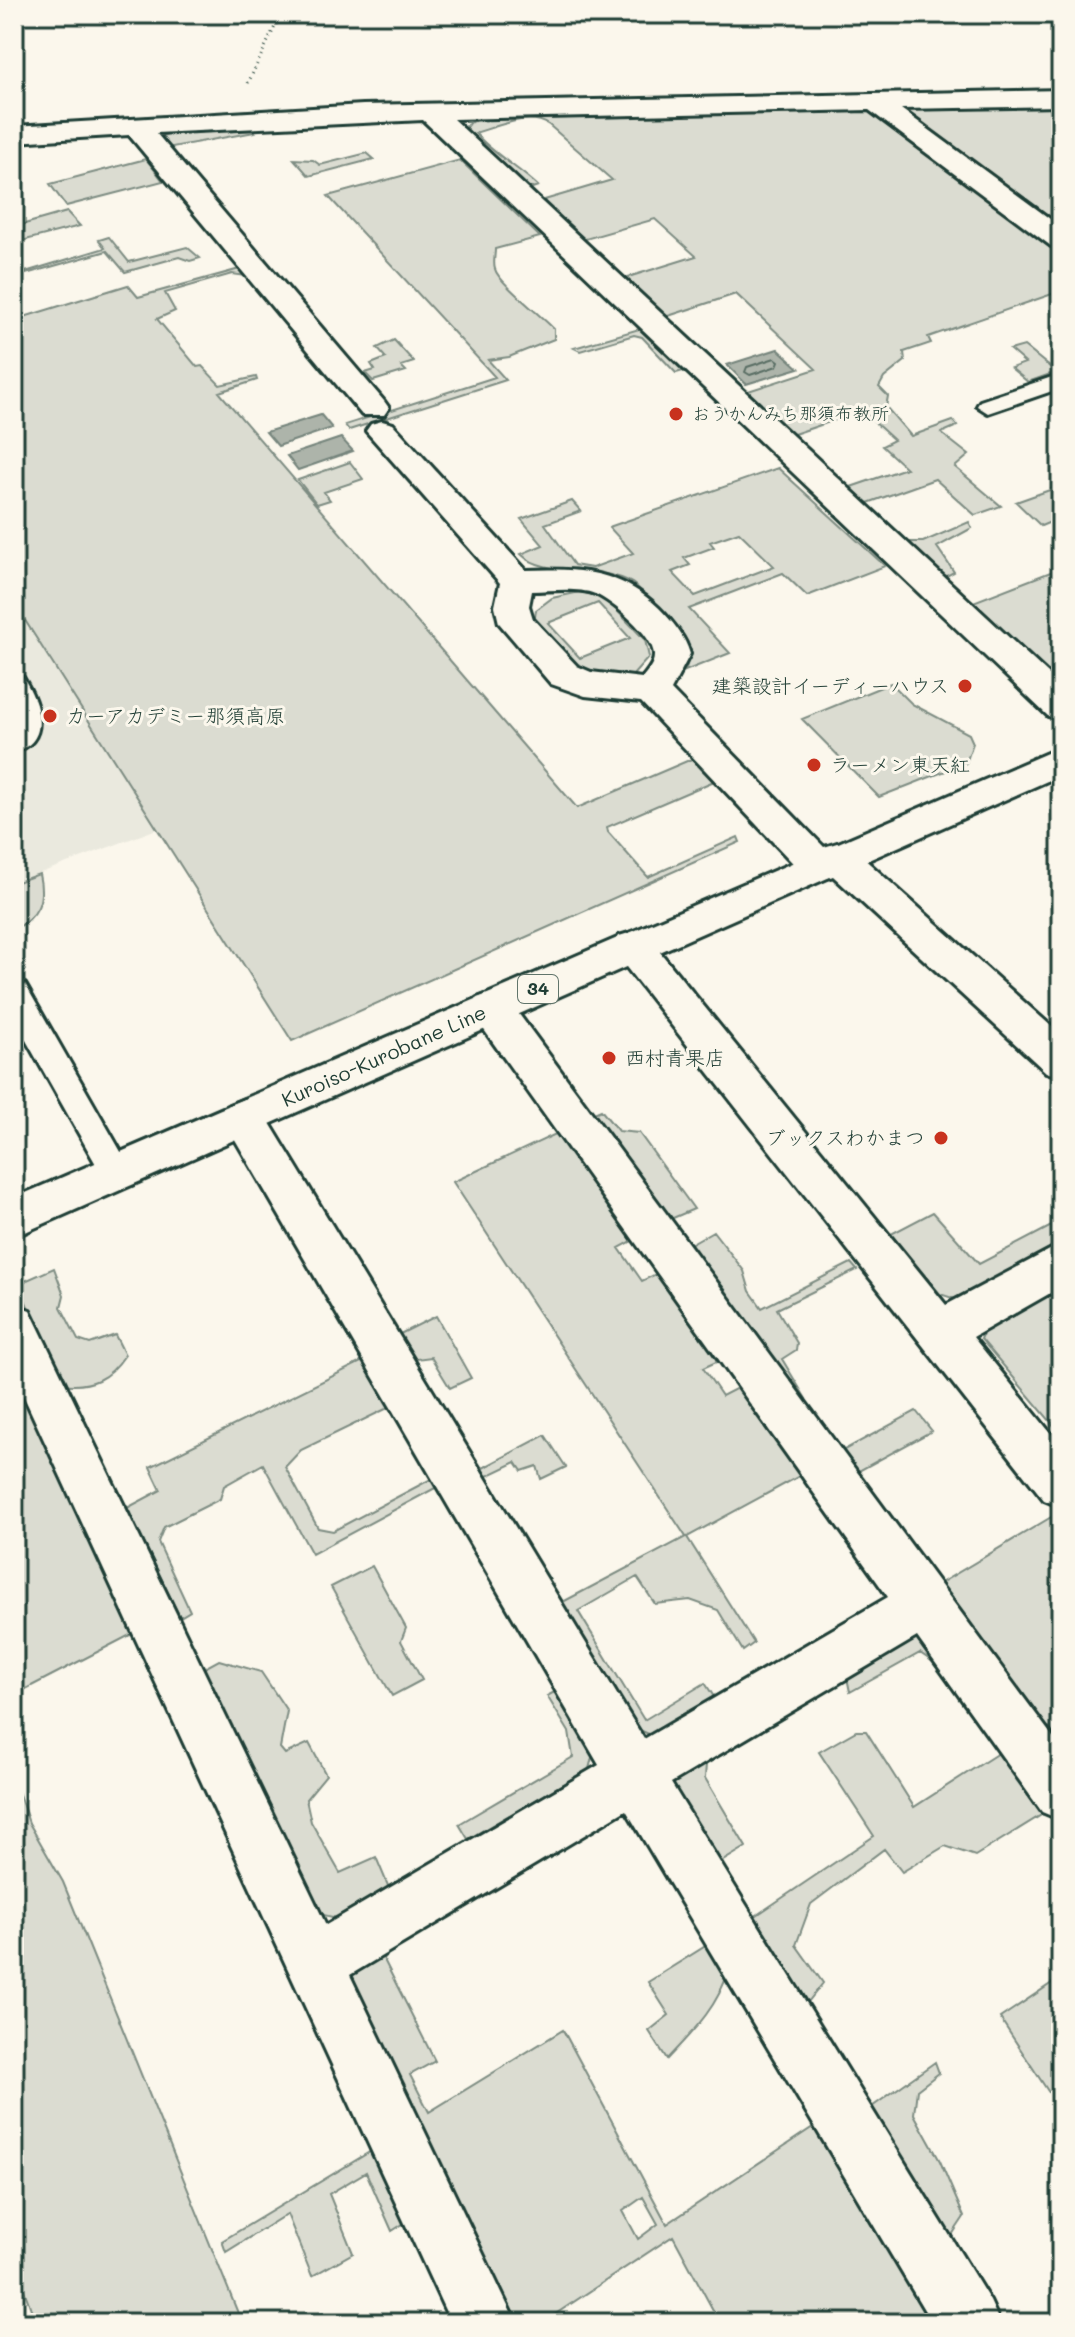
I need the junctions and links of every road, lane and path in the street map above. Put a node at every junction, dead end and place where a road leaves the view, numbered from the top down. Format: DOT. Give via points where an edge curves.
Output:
graph roads {
  1 [pos="281,14"];
  2 [pos="1061,98"];
  3 [pos="872,100"];
  4 [pos="429,111"];
  5 [pos="231,120"];
  6 [pos="136,126"];
  7 [pos="14,134"];
  8 [pos="1061,240"];
  9 [pos="1061,381"];
  10 [pos="988,406"];
  11 [pos="517,581"];
  12 [pos="14,683"];
  13 [pos="651,691"];
  14 [pos="1061,707"];
  15 [pos="14,743"];
  16 [pos="1061,760"];
  17 [pos="828,861"];
  18 [pos="633,947"];
  19 [pos="14,992"];
  20 [pos="492,1009"];
  21 [pos="1061,1060"];
  22 [pos="244,1117"];
  23 [pos="117,1173"];
  24 [pos="14,1218"];
  25 [pos="1061,1264"];
  26 [pos="14,1324"];
  27 [pos="940,1332"];
  28 [pos="1061,1484"];
  29 [pos="924,1604"];
  30 [pos="635,1775"];
  31 [pos="1061,1793"];
  32 [pos="314,1964"];
  33 [pos="484,2323"];
  34 [pos="968,2323"];
  1 -- 5 [label="path"];
  2 -- 3 [label="street"];
  3 -- 4 [label="street"];
  3 -- 8 [label="street"];
  4 -- 5 [label="street"];
  4 -- 14 [label="street"];
  5 -- 6 [label="street"];
  6 -- 7 [label="street"];
  6 -- 11 [label="street"];
  9 -- 10 [label="lane"];
  11 -- 13 [label="street" via="512,606 516,623 564,675 585,684"];
  11 -- 13 [label="street" via="574,580 618,589 668,640 672,654 667,670"];
  12 -- 15 [label="lane" via="29,707 29,723"];
  13 -- 17 [label="street"];
  16 -- 17 [label="street, Kuroiso-Kurobane Line / 34"];
  17 -- 18 [label="street, Kuroiso-Kurobane Line / 34"];
  17 -- 21 [label="street"];
  18 -- 20 [label="street, Kuroiso-Kurobane Line / 34"];
  18 -- 27 [label="street"];
  19 -- 23 [label="lane"];
  20 -- 22 [label="street, Kuroiso-Kurobane Line / 34"];
  20 -- 29 [label="street"];
  22 -- 23 [label="street, Kuroiso-Kurobane Line / 34"];
  22 -- 30 [label="street"];
  23 -- 24 [label="street, Kuroiso-Kurobane Line / 34"];
  25 -- 27 [label="street"];
  26 -- 32 [label="street"];
  27 -- 28 [label="street"];
  29 -- 30 [label="street"];
  29 -- 31 [label="street"];
  30 -- 32 [label="street"];
  30 -- 34 [label="street"];
  32 -- 33 [label="street"];
}
